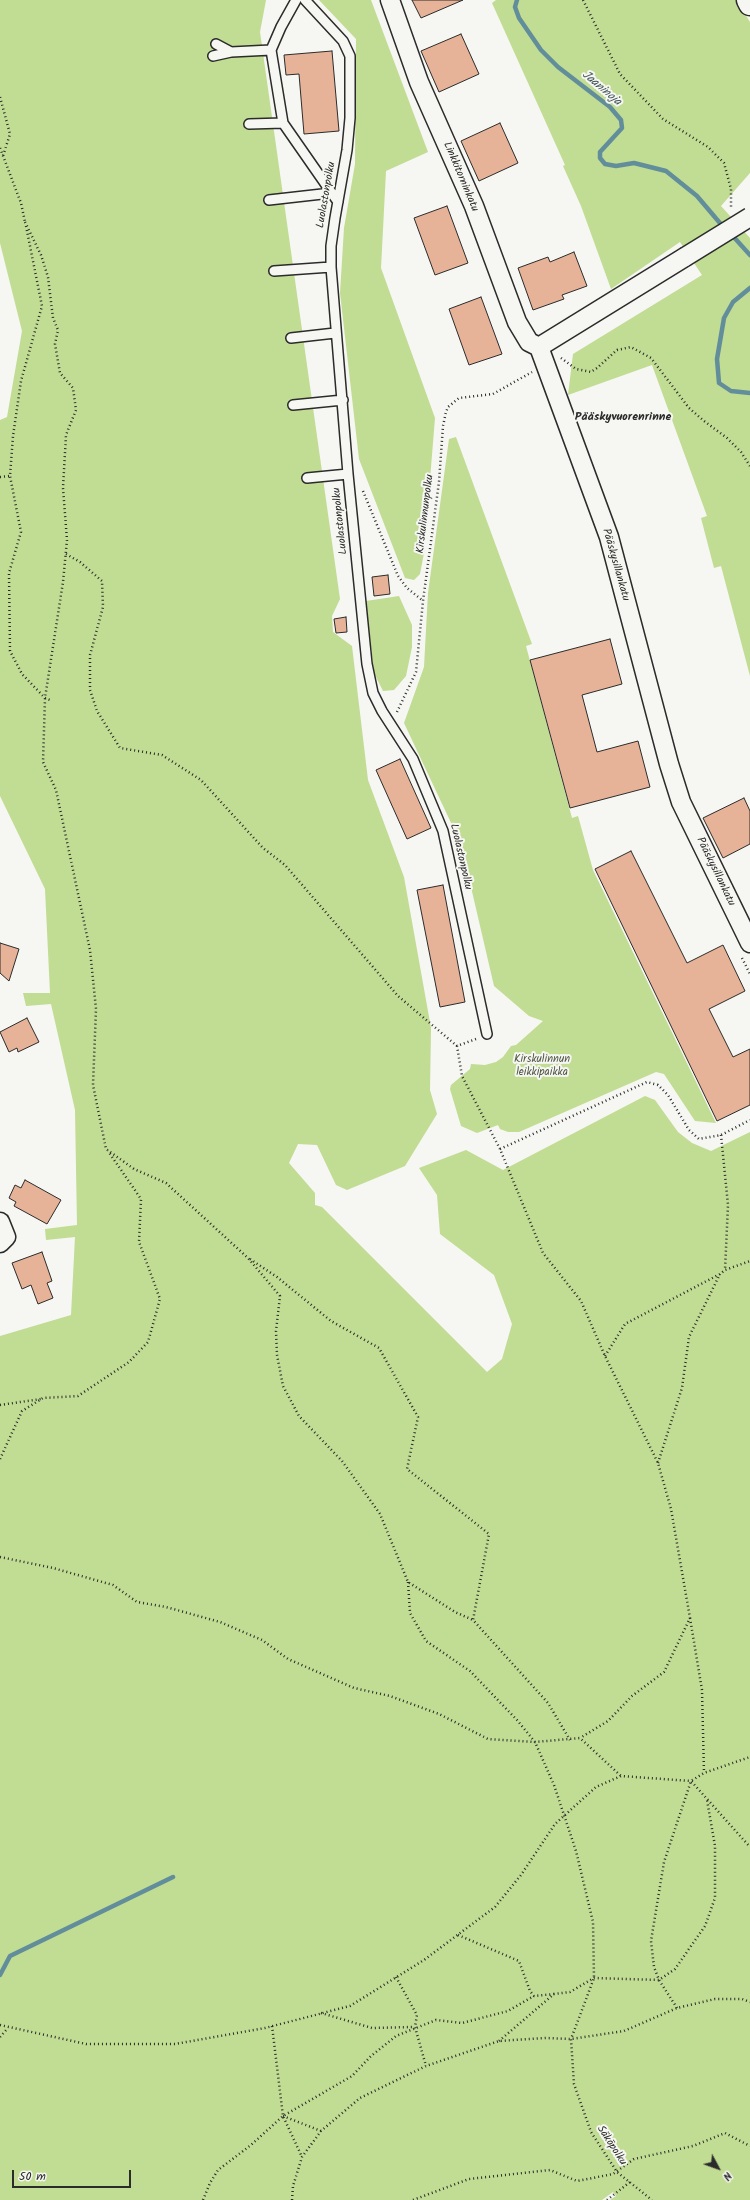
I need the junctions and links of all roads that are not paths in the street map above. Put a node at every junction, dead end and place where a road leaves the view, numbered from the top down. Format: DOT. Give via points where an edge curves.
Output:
graph roads {
  1 [pos="296,0"];
  2 [pos="305,0"];
  3 [pos="390,0"];
  4 [pos="748,0"];
  5 [pos="750,4"];
  6 [pos="216,44"];
  7 [pos="271,50"];
  8 [pos="231,52"];
  9 [pos="213,56"];
  10 [pos="283,123"];
  11 [pos="249,124"];
  12 [pos="330,193"];
  13 [pos="269,200"];
  14 [pos="338,202"];
  15 [pos="750,217"];
  16 [pos="332,267"];
  17 [pos="274,271"];
  18 [pos="335,333"];
  19 [pos="291,338"];
  20 [pos="539,347"];
  21 [pos="343,400"];
  22 [pos="293,405"];
  23 [pos="348,474"];
  24 [pos="307,478"];
  25 [pos="750,943"];
  26 [pos="487,1034"];
  27 [pos="0,1222"];
  28 [pos="0,1243"];
  1 -- 7 [label="lane"];
  2 -- 14 [label="lane, Luolastonpolku" via="343,41 350,56 350,118"];
  3 -- 20 [label="street, Linkkitorninkatu" via="419,82 474,206 517,322 530,342"];
  4 -- 5 [label="main road"];
  6 -- 8 [label="lane"];
  7 -- 8 [label="lane"];
  7 -- 10 [label="lane"];
  8 -- 9 [label="lane"];
  10 -- 11 [label="lane"];
  10 -- 12 [label="lane"];
  12 -- 13 [label="lane"];
  12 -- 14 [label="lane"];
  14 -- 16 [label="lane, Luolastonpolku" via="331,246"];
  15 -- 20 [label="street, bridge"];
  16 -- 17 [label="lane"];
  16 -- 18 [label="lane, Luolastonpolku"];
  18 -- 19 [label="lane"];
  18 -- 21 [label="lane, Luolastonpolku"];
  20 -- 25 [label="street, Pääskysillankatu" via="552,360 609,537 669,764 682,802"];
  21 -- 22 [label="lane"];
  21 -- 23 [label="lane, Luolastonpolku"];
  23 -- 24 [label="lane"];
  23 -- 26 [label="lane, Luolastonpolku" via="367,664 373,693 413,759 443,831"];
  27 -- 28 [label="street" via="6,1237"];
}
